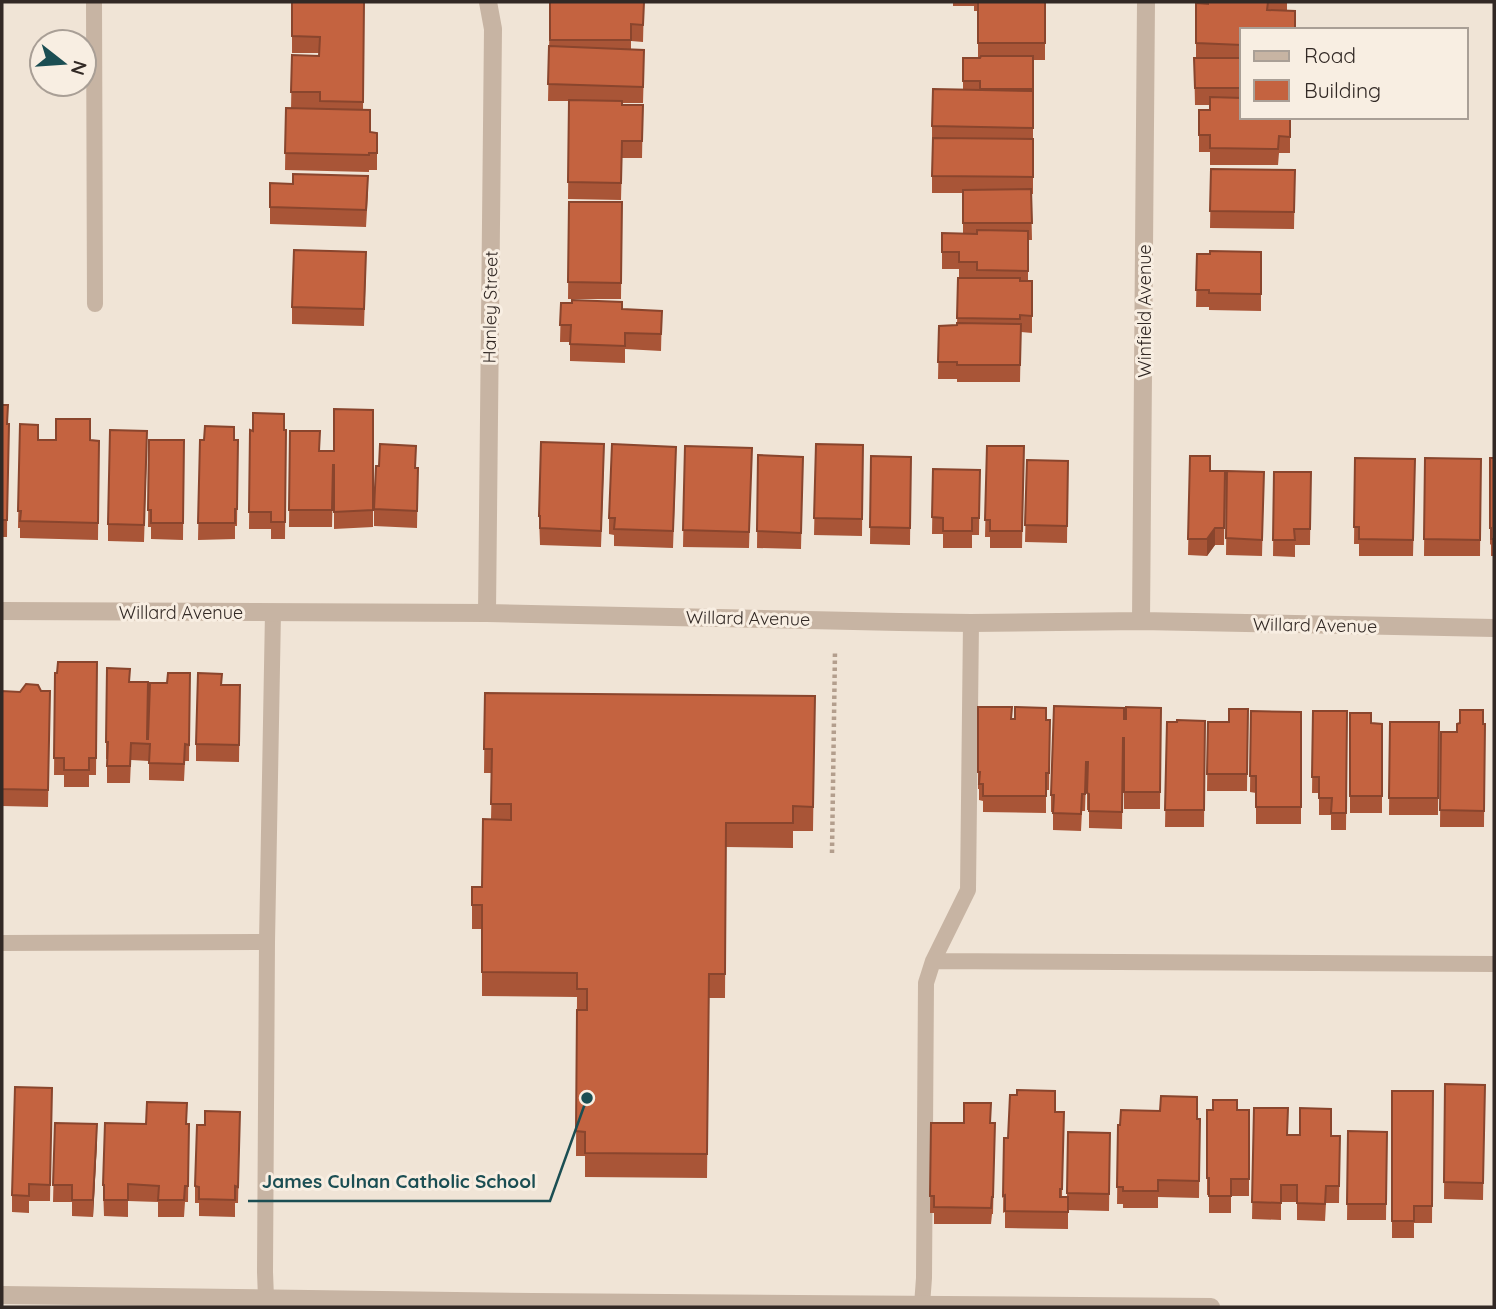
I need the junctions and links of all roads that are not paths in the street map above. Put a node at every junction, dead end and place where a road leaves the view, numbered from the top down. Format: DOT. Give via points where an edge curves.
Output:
graph roads {
  1 [pos="94,2"];
  2 [pos="488,2"];
  3 [pos="1146,2"];
  4 [pos="95,304"];
  5 [pos="2,611"];
  6 [pos="272,612"];
  7 [pos="487,612"];
  8 [pos="1141,621"];
  9 [pos="971,623"];
  10 [pos="1494,628"];
  11 [pos="267,942"];
  12 [pos="2,943"];
  13 [pos="933,961"];
  14 [pos="1494,964"];
  15 [pos="2,1295"];
  16 [pos="266,1298"];
  17 [pos="922,1305"];
  18 [pos="1211,1307"];
  1 -- 4 [label="lane"];
  2 -- 7 [label="street, Hanley Street" via="493,29"];
  3 -- 8 [label="street, Winfield Avenue"];
  5 -- 6 [label="street, Willard Avenue"];
  6 -- 7 [label="street, Willard Avenue"];
  6 -- 11 [label="lane"];
  7 -- 9 [label="street, Willard Avenue"];
  8 -- 9 [label="street, Willard Avenue"];
  8 -- 10 [label="street, Willard Avenue"];
  9 -- 13 [label="lane" via="968,890"];
  11 -- 12 [label="lane"];
  11 -- 16 [label="lane"];
  13 -- 14 [label="lane"];
  13 -- 17 [label="lane" via="926,983"];
  15 -- 16 [label="street"];
  16 -- 17 [label="street"];
  17 -- 18 [label="street"];
}
